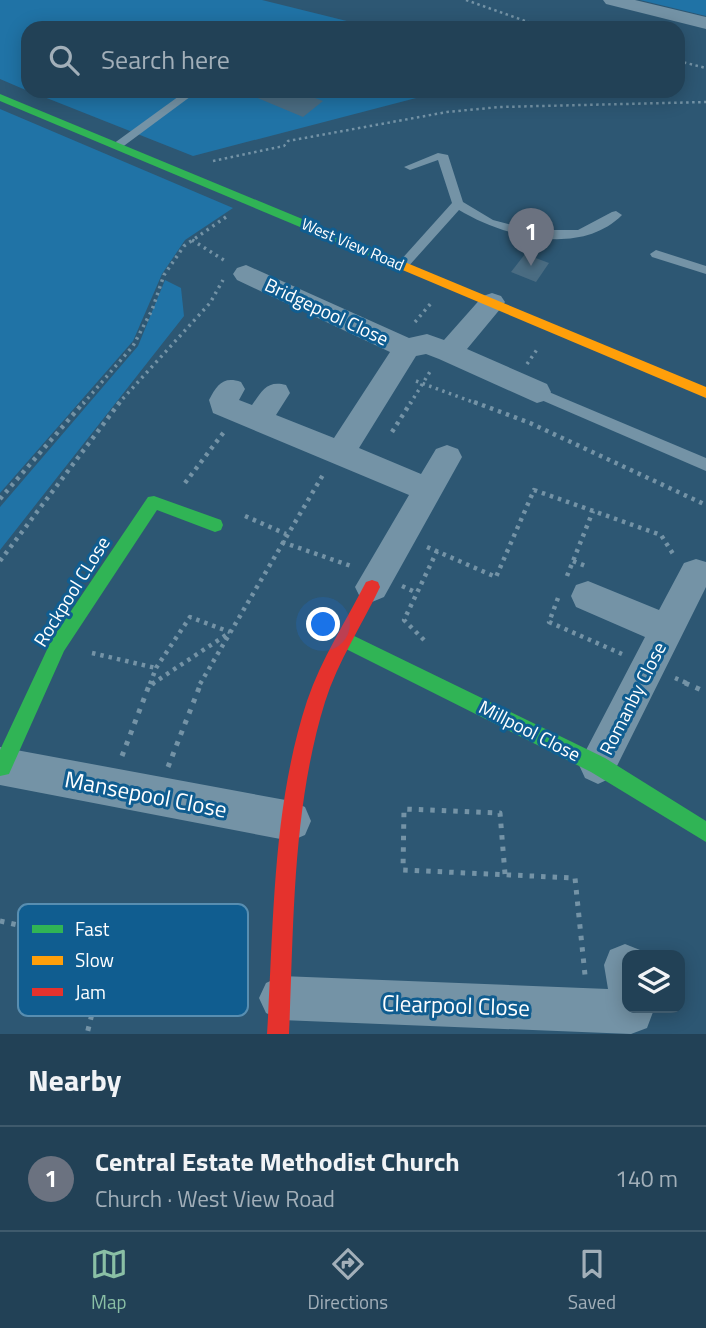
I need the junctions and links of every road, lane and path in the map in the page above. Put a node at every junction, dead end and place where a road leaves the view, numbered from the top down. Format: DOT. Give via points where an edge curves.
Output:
graph roads {
  1 [pos="467,0"];
  2 [pos="612,0"];
  3 [pos="526,21"];
  4 [pos="706,23"];
  5 [pos="685,63"];
  6 [pos="706,68"];
  7 [pos="0,97"];
  8 [pos="183,98"];
  9 [pos="706,102"];
  10 [pos="117,146"];
  11 [pos="410,167"];
  12 [pos="179,172"];
  13 [pos="248,200"];
  14 [pos="458,204"];
  15 [pos="616,215"];
  16 [pos="192,240"];
  17 [pos="656,254"];
  18 [pos="403,265"];
  19 [pos="240,270"];
  20 [pos="706,270"];
  21 [pos="439,293"];
  22 [pos="492,302"];
  23 [pos="544,339"];
  24 [pos="407,340"];
  25 [pos="449,352"];
  26 [pos="526,366"];
  27 [pos="392,372"];
  28 [pos="421,383"];
  29 [pos="537,391"];
  30 [pos="276,393"];
  31 [pos="706,393"];
  32 [pos="243,407"];
  33 [pos="392,432"];
  34 [pos="340,453"];
  35 [pos="447,457"];
  36 [pos="706,465"];
  37 [pos="428,490"];
  38 [pos="0,499"];
  39 [pos="706,505"];
  40 [pos="166,507"];
  41 [pos="215,525"];
  42 [pos="437,551"];
  43 [pos="0,561"];
  44 [pos="388,561"];
  45 [pos="688,568"];
  46 [pos="588,596"];
  47 [pos="667,630"];
  48 [pos="230,632"];
  49 [pos="346,640"];
  50 [pos="58,645"];
  51 [pos="431,647"];
  52 [pos="156,668"];
  53 [pos="150,685"];
  54 [pos="598,765"];
  55 [pos="1,766"];
  56 [pos="110,787"];
  57 [pos="158,796"];
  58 [pos="291,821"];
  59 [pos="706,832"];
  60 [pos="505,874"];
  61 [pos="0,921"];
  62 [pos="18,925"];
  63 [pos="622,1002"];
  64 [pos="588,1010"];
  65 [pos="91,1016"];
  66 [pos="279,1016"];
  67 [pos="87,1034"];
  1 -- 3 [label="path"];
  2 -- 4 [label="street"];
  5 -- 6 [label="path"];
  7 -- 10 [label="main road, West View Road"];
  8 -- 10 [label="lane"];
  9 -- 12 [label="path" via="447,112 288,141 284,146"];
  10 -- 12 [label="main road, West View Road"];
  11 -- 14 [label="lane" via="442,155"];
  12 -- 13 [label="main road, West View Road"];
  13 -- 16 [label="path"];
  13 -- 18 [label="main road, West View Road"];
  14 -- 15 [label="lane" via="488,223 531,234 580,234"];
  14 -- 18 [label="lane"];
  16 -- 19 [label="path"];
  16 -- 38 [label="path" via="164,275 133,346"];
  17 -- 20 [label="lane"];
  18 -- 22 [label="main road, West View Road"];
  19 -- 24 [label="street, Bridgepool Close"];
  19 -- 43 [label="path" via="221,282 210,303 108,415"];
  21 -- 24 [label="path"];
  22 -- 25 [label="street"];
  22 -- 31 [label="main road, West View Road"];
  23 -- 26 [label="path"];
  24 -- 25 [label="street, Bridgepool Close"];
  24 -- 27 [label="street, Bridgepool Close"];
  25 -- 28 [label="path"];
  25 -- 29 [label="street, Bridgepool Close"];
  27 -- 28 [label="path"];
  27 -- 34 [label="street, Bridgepool Close"];
  28 -- 33 [label="path"];
  28 -- 39 [label="path" via="530,423"];
  29 -- 36 [label="lane"];
  30 -- 32 [label="street"];
  32 -- 34 [label="street"];
  32 -- 40 [label="path"];
  34 -- 37 [label="street"];
  34 -- 48 [label="path"];
  35 -- 37 [label="street"];
  37 -- 44 [label="street"];
  40 -- 41 [label="main road"];
  40 -- 50 [label="main road, Rockpool CLose" via="154,502"];
  42 -- 44 [label="path"];
  42 -- 45 [label="path" via="496,577 534,490 660,535"];
  42 -- 51 [label="path" via="404,620"];
  44 -- 49 [label="main road"];
  45 -- 47 [label="street, Romanby Close"];
  46 -- 47 [label="street, Romanby Close"];
  47 -- 54 [label="street, Romanby Close"];
  48 -- 52 [label="path" via="190,617"];
  48 -- 53 [label="path"];
  48 -- 57 [label="path" via="196,691"];
  49 -- 54 [label="main road, Millpool Close"];
  49 -- 58 [label="main road" via="317,698 303,746"];
  50 -- 52 [label="path"];
  50 -- 55 [label="main road, Rockpool CLose"];
  52 -- 53 [label="path"];
  53 -- 56 [label="path"];
  54 -- 59 [label="main road, Millpool Close"];
  55 -- 56 [label="street, Mansepool Close"];
  56 -- 57 [label="street, Mansepool Close"];
  57 -- 58 [label="street, Mansepool Close"];
  58 -- 66 [label="main road"];
  60 -- 60 [label="path" via="403,870 404,809 500,813"];
  60 -- 64 [label="path" via="575,878"];
  61 -- 62 [label="path"];
  63 -- 64 [label="street, Clearpool Close"];
  64 -- 66 [label="street, Clearpool Close"];
  65 -- 67 [label="path"];
}
